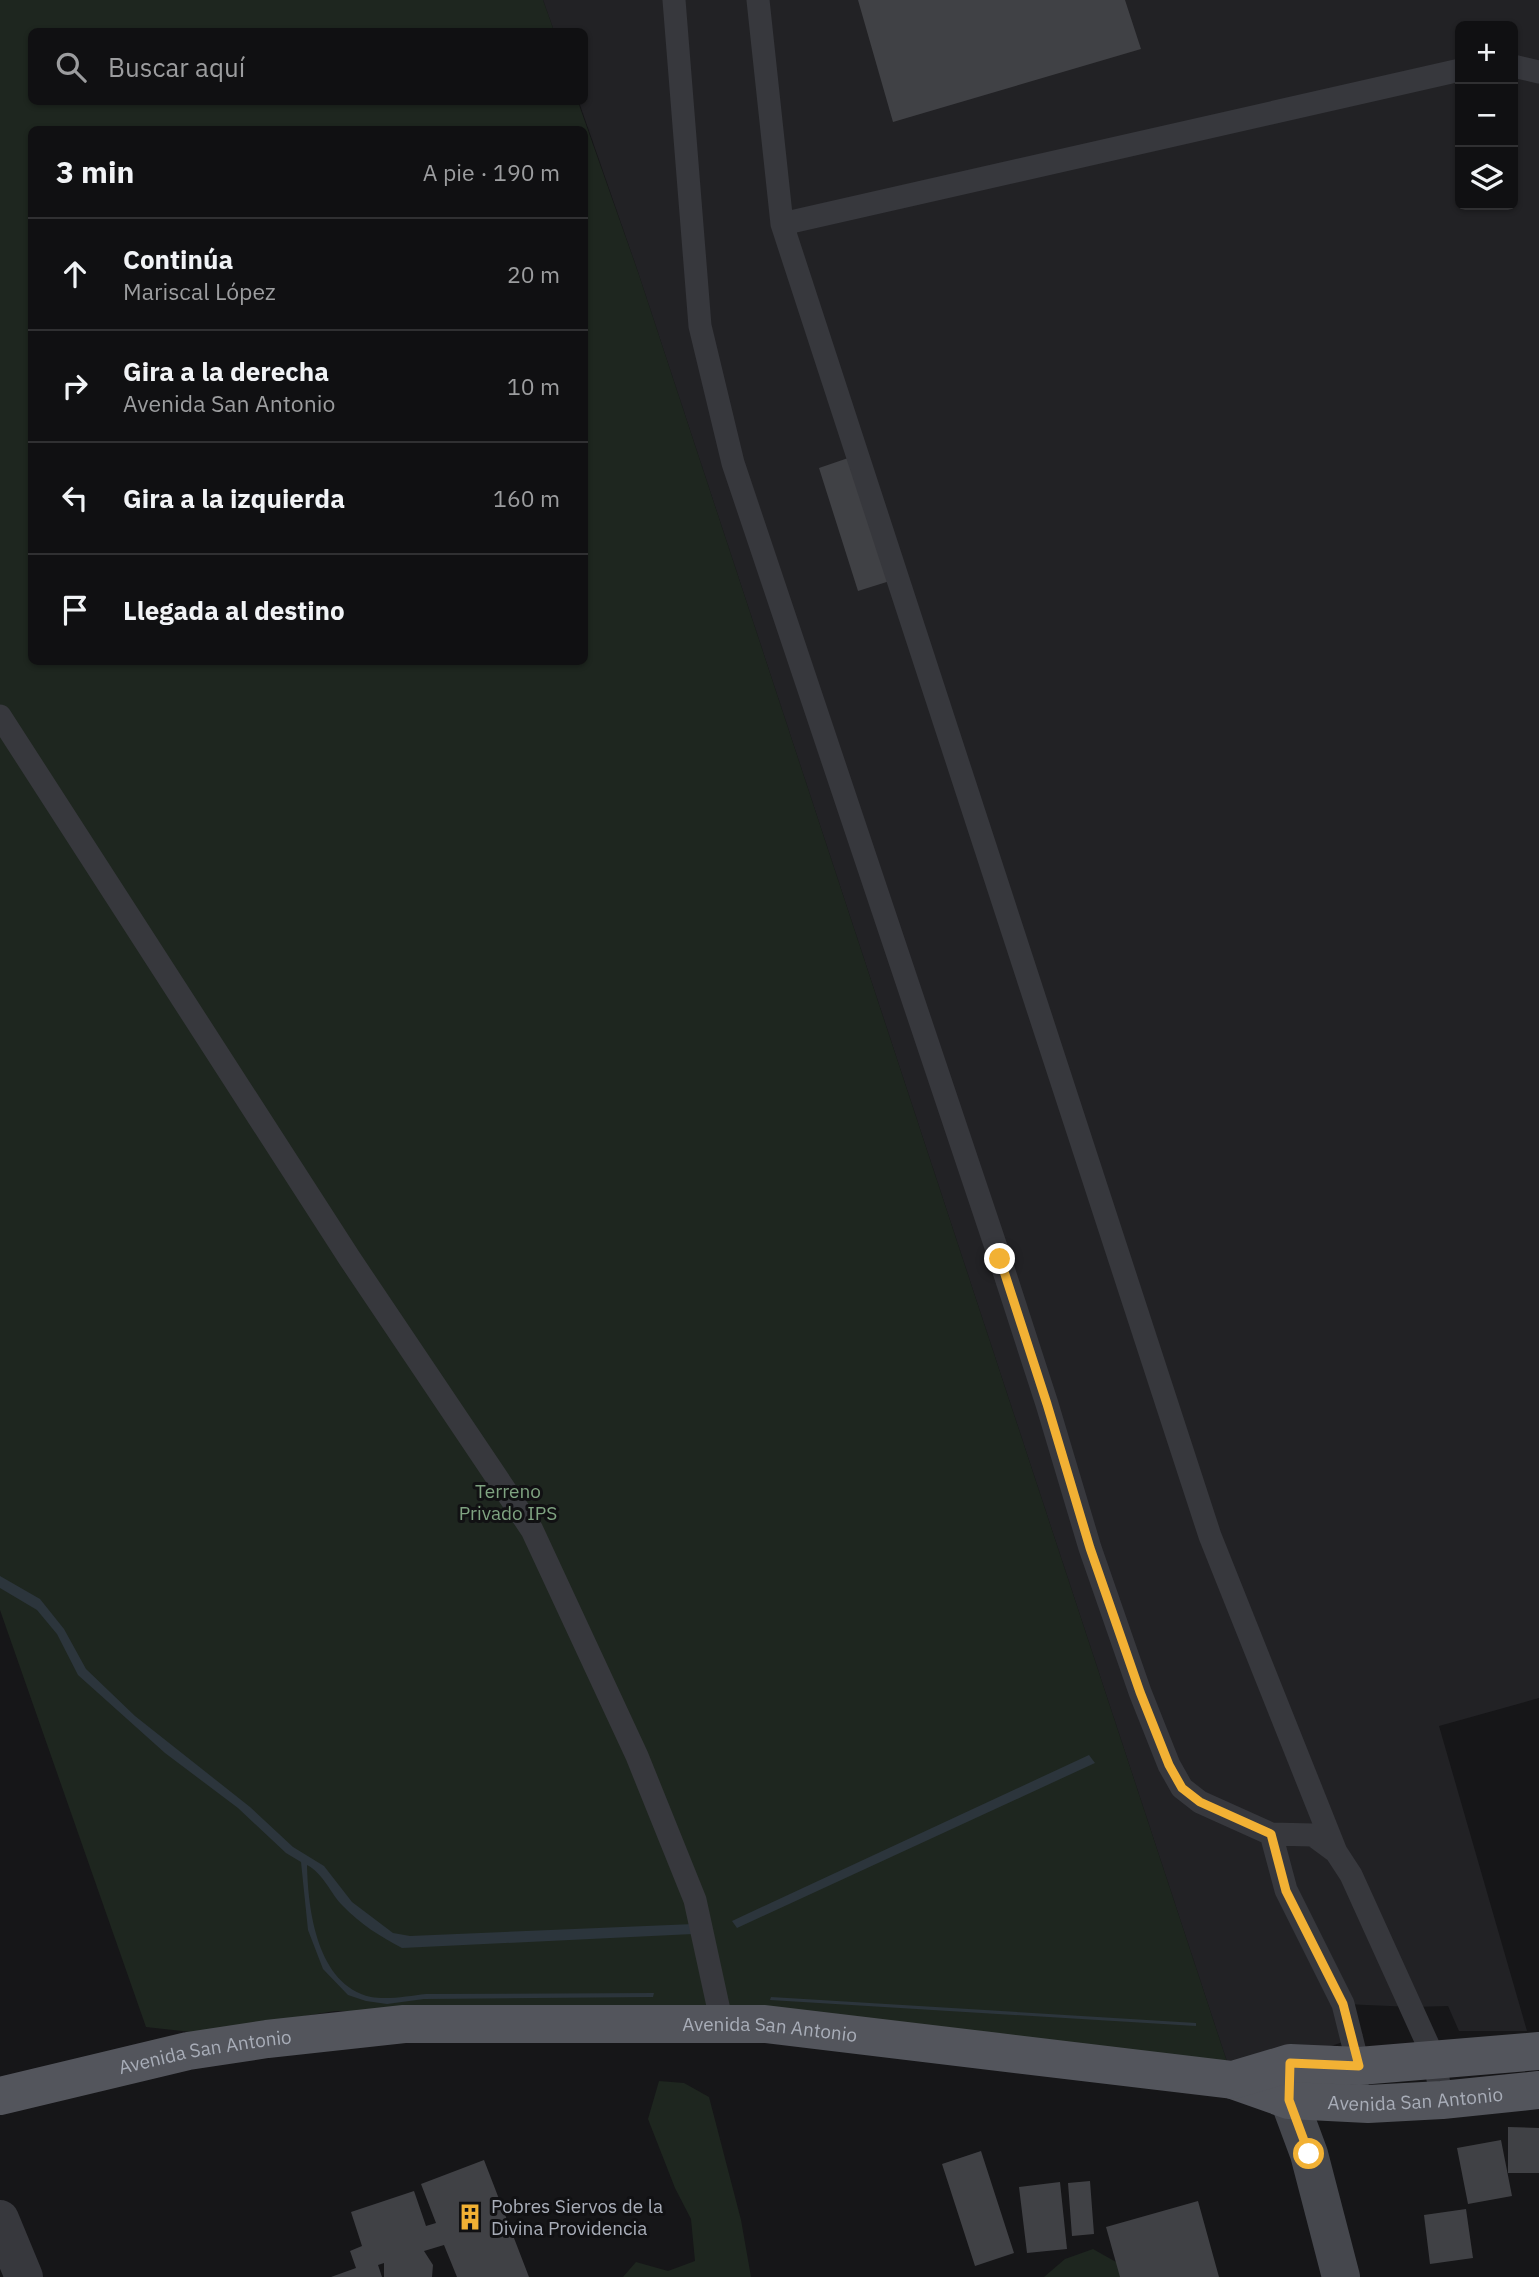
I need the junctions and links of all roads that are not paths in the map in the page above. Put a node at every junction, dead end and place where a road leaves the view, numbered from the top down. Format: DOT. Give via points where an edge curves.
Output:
graph roads {
  1 [pos="674,0"];
  2 [pos="758,0"];
  3 [pos="1518,67"];
  4 [pos="1455,71"];
  5 [pos="1539,72"];
  6 [pos="782,224"];
  7 [pos="0,716"];
  8 [pos="1271,1834"];
  9 [pos="1336,1852"];
  10 [pos="722,2024"];
  11 [pos="1539,2051"];
  12 [pos="1434,2058"];
  13 [pos="1290,2063"];
  14 [pos="1359,2066"];
  15 [pos="1233,2080"];
  16 [pos="1539,2090"];
  17 [pos="0,2096"];
  18 [pos="1289,2100"];
  19 [pos="1442,2100"];
  20 [pos="1367,2104"];
  21 [pos="0,2219"];
  22 [pos="24,2277"];
  23 [pos="1341,2277"];
  1 -- 8 [label="lane" via="701,326 733,463 1140,1692 1182,1788 1200,1802"];
  2 -- 6 [label="lane"];
  3 -- 5 [label="lane"];
  4 -- 6 [label="lane"];
  6 -- 9 [label="lane" via="1210,1536"];
  7 -- 10 [label="lane" via="532,1530 637,1756 695,1900"];
  8 -- 9 [label="lane" via="1313,1835"];
  8 -- 14 [label="lane" via="1286,1891 1343,2004"];
  9 -- 12 [label="lane" via="1351,1875"];
  10 -- 15 [label="main road, Avenida San Antonio" via="765,2024"];
  10 -- 17 [label="main road, Avenida San Antonio" via="404,2024 188,2050"];
  11 -- 12 [label="main road, Avenida San Antonio"];
  12 -- 14 [label="main road, Avenida San Antonio"];
  12 -- 19 [label="lane"];
  13 -- 14 [label="main road, Avenida San Antonio"];
  13 -- 15 [label="main road, Avenida San Antonio"];
  13 -- 18 [label="street"];
  14 -- 20 [label="lane"];
  15 -- 18 [label="main road, Avenida San Antonio"];
  16 -- 19 [label="main road, Avenida San Antonio"];
  18 -- 20 [label="main road, Avenida San Antonio"];
  18 -- 23 [label="street" via="1309,2154"];
  19 -- 20 [label="main road, Avenida San Antonio"];
  21 -- 22 [label="street"];
}
